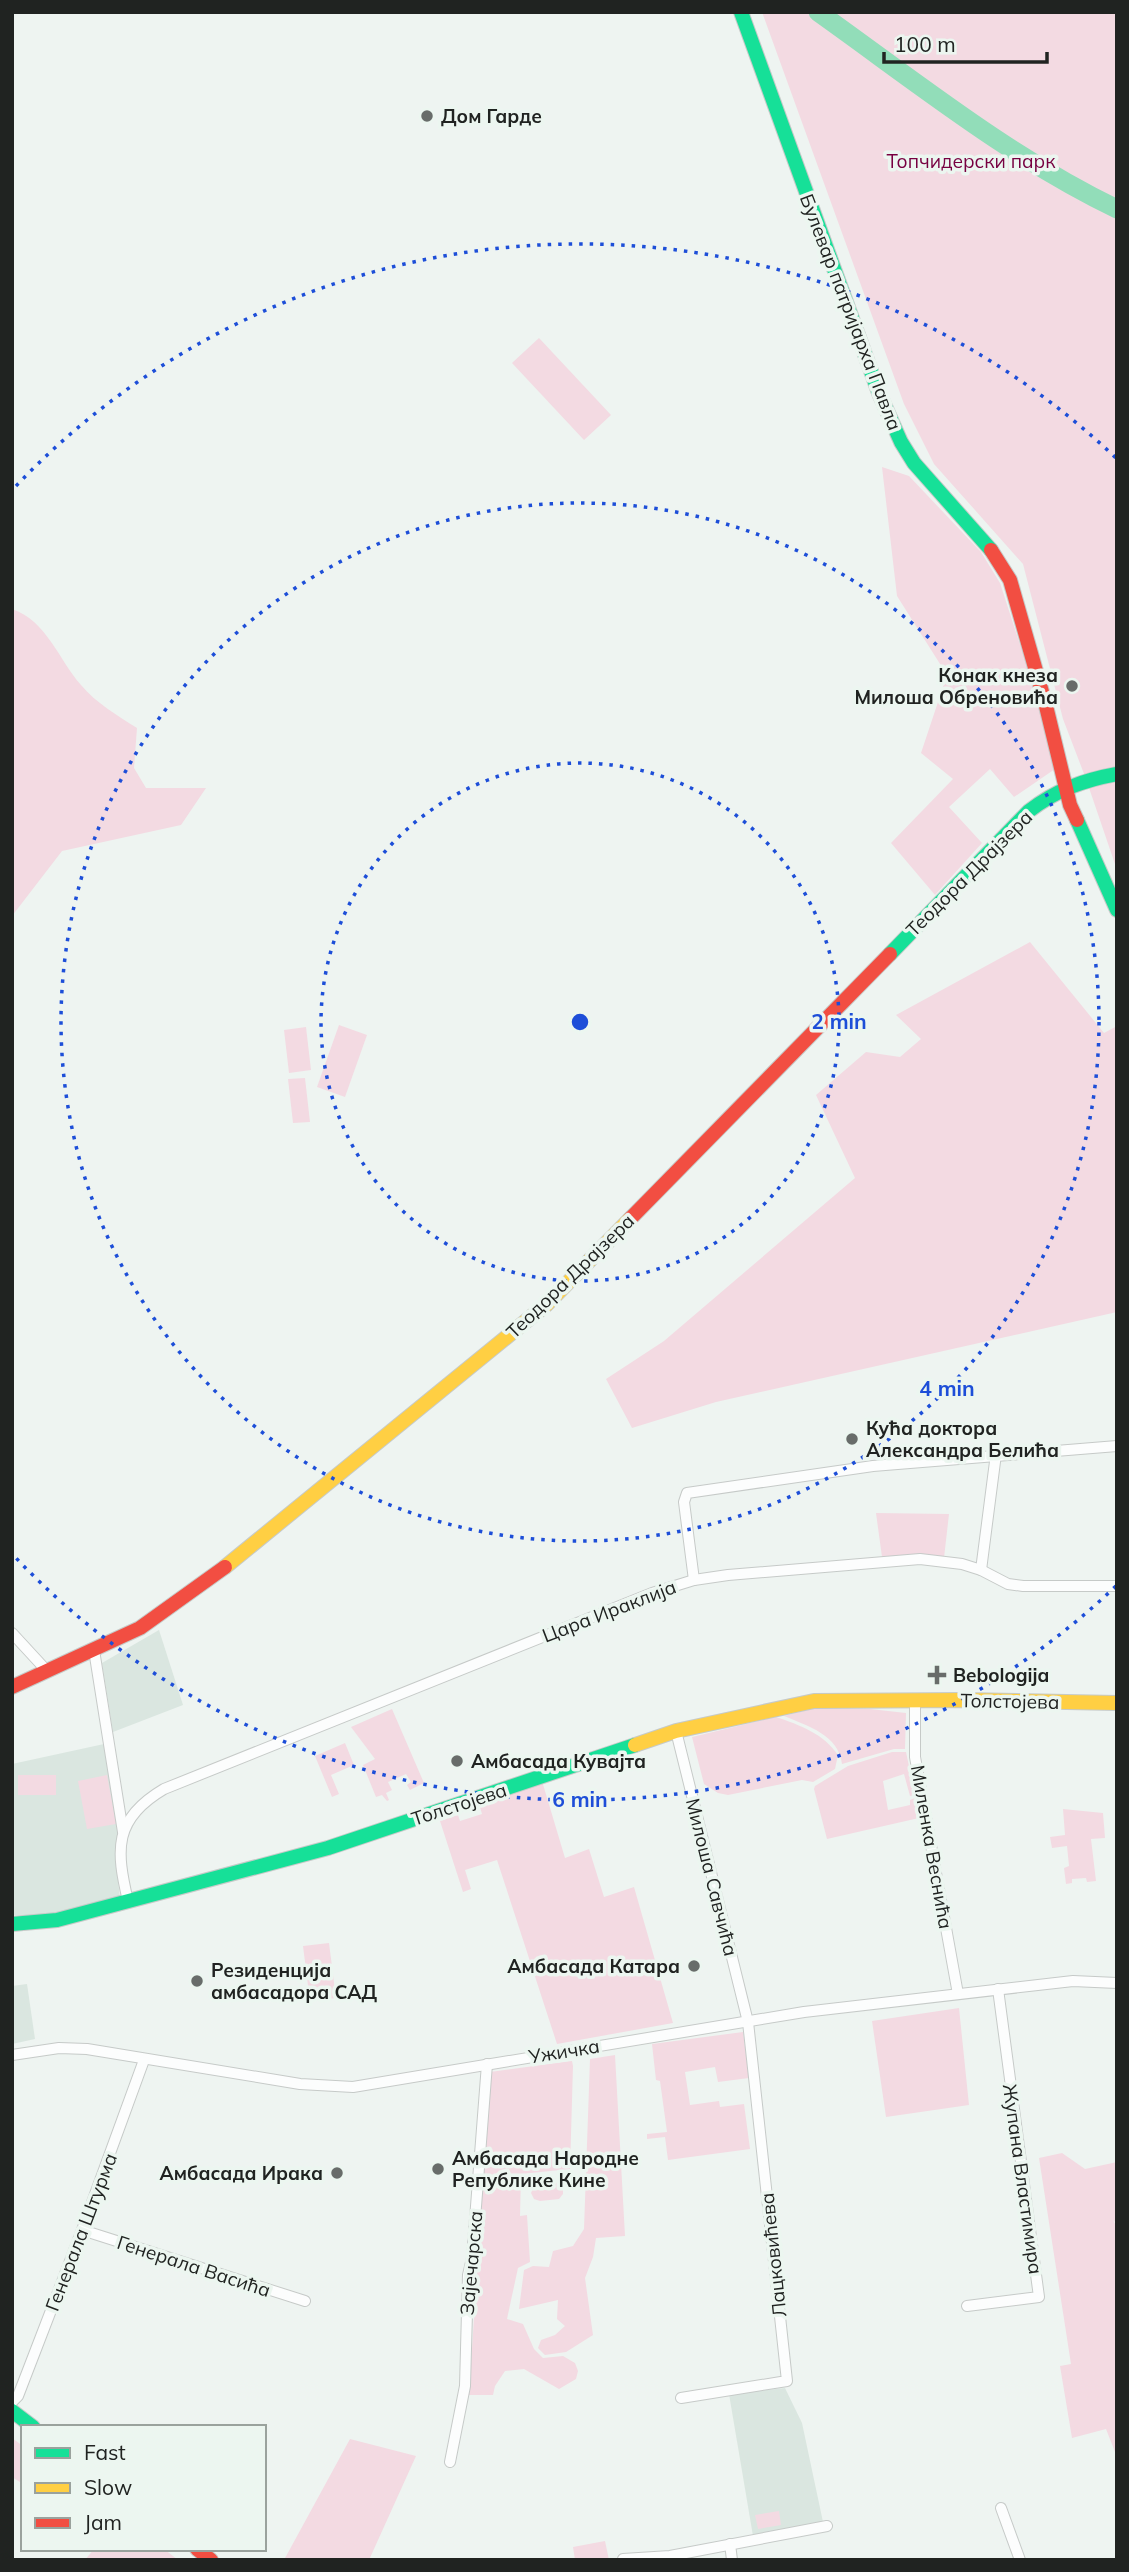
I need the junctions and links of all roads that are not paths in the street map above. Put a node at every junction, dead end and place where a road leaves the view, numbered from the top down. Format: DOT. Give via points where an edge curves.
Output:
graph roads {
  1 [pos="741,12"];
  2 [pos="1117,774"];
  3 [pos="1065,787"];
  4 [pos="1117,910"];
  5 [pos="1117,1446"];
  6 [pos="996,1454"];
  7 [pos="981,1570"];
  8 [pos="694,1580"];
  9 [pos="1117,1586"];
  10 [pos="12,1633"];
  11 [pos="94,1650"];
  12 [pos="47,1671"];
  13 [pos="12,1687"];
  14 [pos="915,1700"];
  15 [pos="1117,1703"];
  16 [pos="676,1731"];
  17 [pos="123,1832"];
  18 [pos="128,1901"];
  19 [pos="12,1924"];
  20 [pos="1117,1983"];
  21 [pos="998,1989"];
  22 [pos="958,1994"];
  23 [pos="748,2022"];
  24 [pos="12,2055"];
  25 [pos="144,2060"];
  26 [pos="487,2064"];
  27 [pos="82,2230"];
  28 [pos="305,2301"];
  29 [pos="967,2306"];
  30 [pos="681,2398"];
  31 [pos="12,2402"];
  32 [pos="12,2411"];
  33 [pos="30,2425"];
  34 [pos="450,2462"];
  35 [pos="1001,2508"];
  36 [pos="827,2526"];
  37 [pos="730,2544"];
  38 [pos="623,2559"];
  39 [pos="732,2560"];
  40 [pos="1020,2560"];
  1 -- 3 [label="main road, Булевар патријарха Павла" via="879,393 901,442 924,475 990,548 1010,580"];
  2 -- 3 [label="main road, Теодора Драјзера"];
  3 -- 4 [label="main road, Булевар патријарха Павла"];
  3 -- 11 [label="main road, Теодора Драјзера" via="1029,811 539,1311 222,1569 140,1628"];
  5 -- 6 [label="street, Цара Ираклија"];
  6 -- 7 [label="street"];
  6 -- 8 [label="street, Цара Ираклија" via="873,1466 688,1493 684,1502"];
  7 -- 8 [label="street" via="920,1559"];
  7 -- 9 [label="street" via="1023,1586"];
  8 -- 17 [label="street, Цара Ираклија" via="487,1657 164,1789 137,1810"];
  10 -- 12 [label="street"];
  11 -- 12 [label="main road, Теодора Драјзера"];
  11 -- 17 [label="street"];
  12 -- 13 [label="main road, Теодора Драјзера"];
  14 -- 15 [label="main road, Толстојева"];
  14 -- 16 [label="main road, Толстојева" via="814,1701"];
  14 -- 22 [label="street, Миленка Веснића" via="915,1758"];
  16 -- 18 [label="main road, Толстојева" via="328,1848"];
  16 -- 23 [label="street, Милоша Савчића"];
  17 -- 18 [label="street" via="119,1865"];
  18 -- 19 [label="main road, Толстојева" via="57,1920"];
  20 -- 21 [label="street, Ужичка" via="1073,1981"];
  21 -- 22 [label="street, Ужичка"];
  21 -- 29 [label="street, Жупана Властимира" via="1039,2297"];
  22 -- 23 [label="street, Ужичка"];
  23 -- 26 [label="street, Ужичка"];
  23 -- 30 [label="street, Лацковићева" via="787,2381"];
  24 -- 25 [label="street, Ужичка" via="73,2048"];
  25 -- 26 [label="street, Ужичка" via="338,2087"];
  25 -- 27 [label="street, Генерала Штурма"];
  26 -- 34 [label="street, Зајечарска" via="468,2275 465,2386"];
  27 -- 28 [label="street, Генерала Васића"];
  27 -- 31 [label="street, Генерала Штурма"];
  32 -- 33 [label="main road"];
  35 -- 40 [label="street"];
  36 -- 37 [label="street"];
  37 -- 38 [label="street" via="670,2556"];
  37 -- 39 [label="street"];
}
